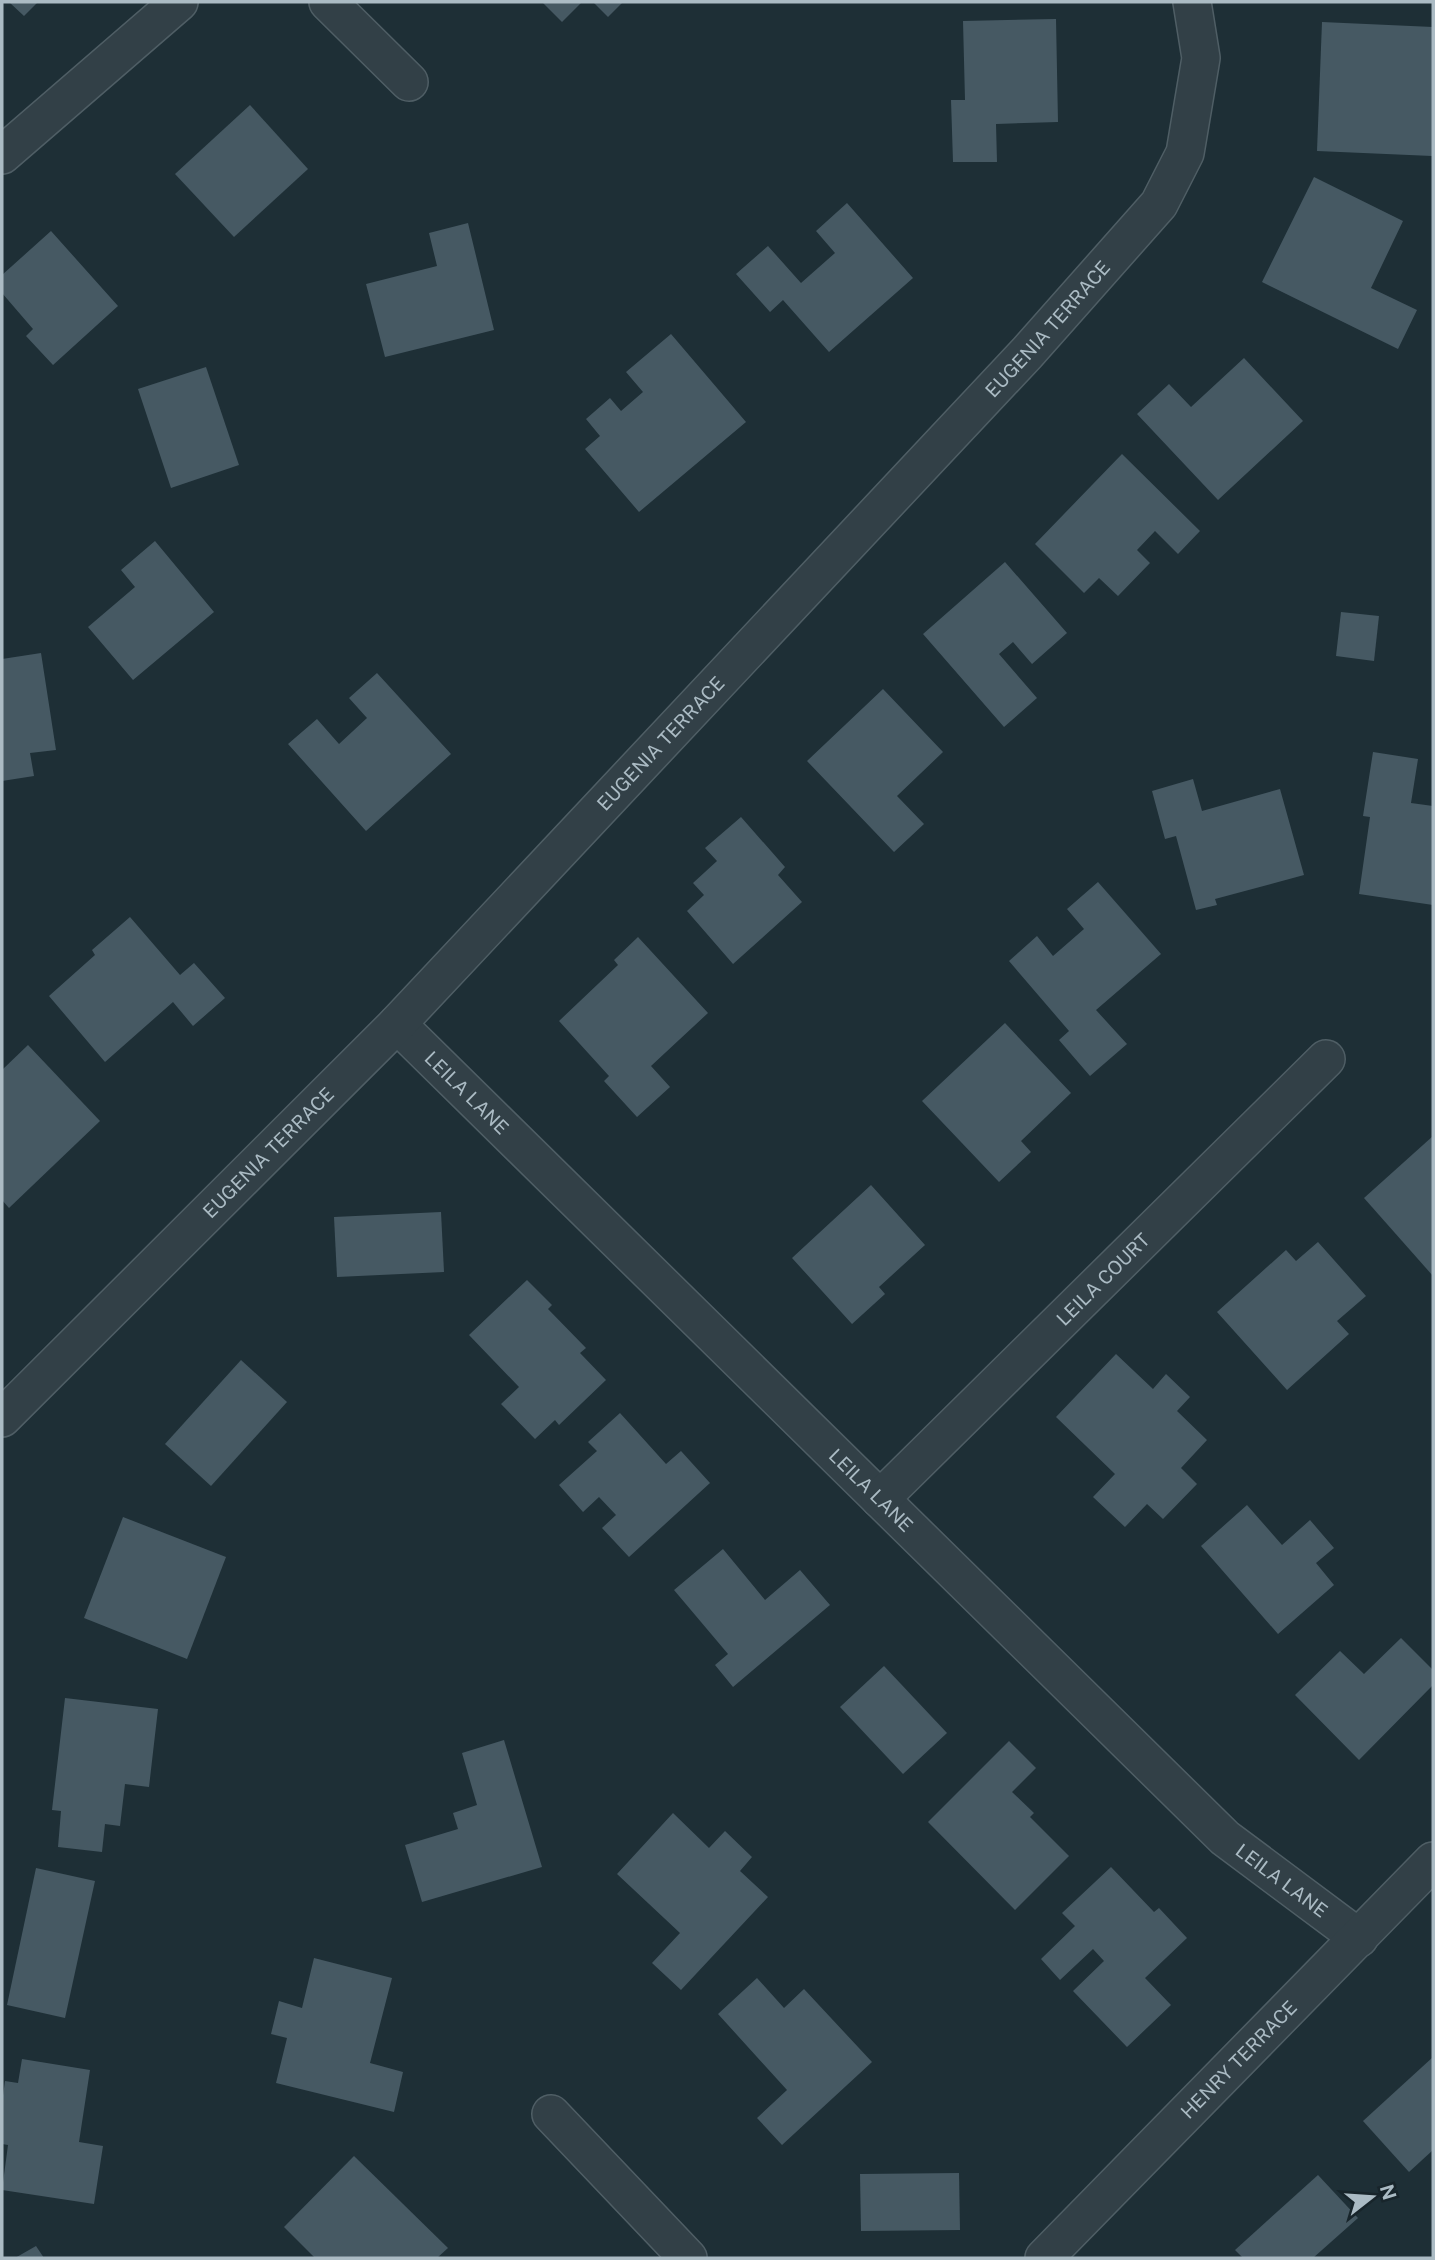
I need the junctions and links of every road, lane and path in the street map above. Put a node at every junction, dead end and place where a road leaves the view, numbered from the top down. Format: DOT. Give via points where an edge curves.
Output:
graph roads {
  1 [pos="179,2"];
  2 [pos="328,2"];
  3 [pos="1192,2"];
  4 [pos="409,82"];
  5 [pos="2,155"];
  6 [pos="397,1024"];
  7 [pos="1326,1059"];
  8 [pos="2,1418"];
  9 [pos="880,1499"];
  10 [pos="1433,1861"];
  11 [pos="1359,1938"];
  12 [pos="551,2114"];
  13 [pos="688,2258"];
  14 [pos="1044,2258"];
  1 -- 5 [label="street"];
  2 -- 4 [label="street"];
  3 -- 6 [label="street, EUGENIA TERRACE" via="1201,58 1185,153 1158,204 1027,352"];
  6 -- 8 [label="street, EUGENIA TERRACE"];
  6 -- 9 [label="street, LEILA LANE"];
  7 -- 9 [label="street, LEILA COURT"];
  9 -- 11 [label="street, LEILA LANE" via="1225,1838"];
  10 -- 11 [label="street, HENRY TERRACE"];
  11 -- 14 [label="street, HENRY TERRACE"];
  12 -- 13 [label="street"];
}
